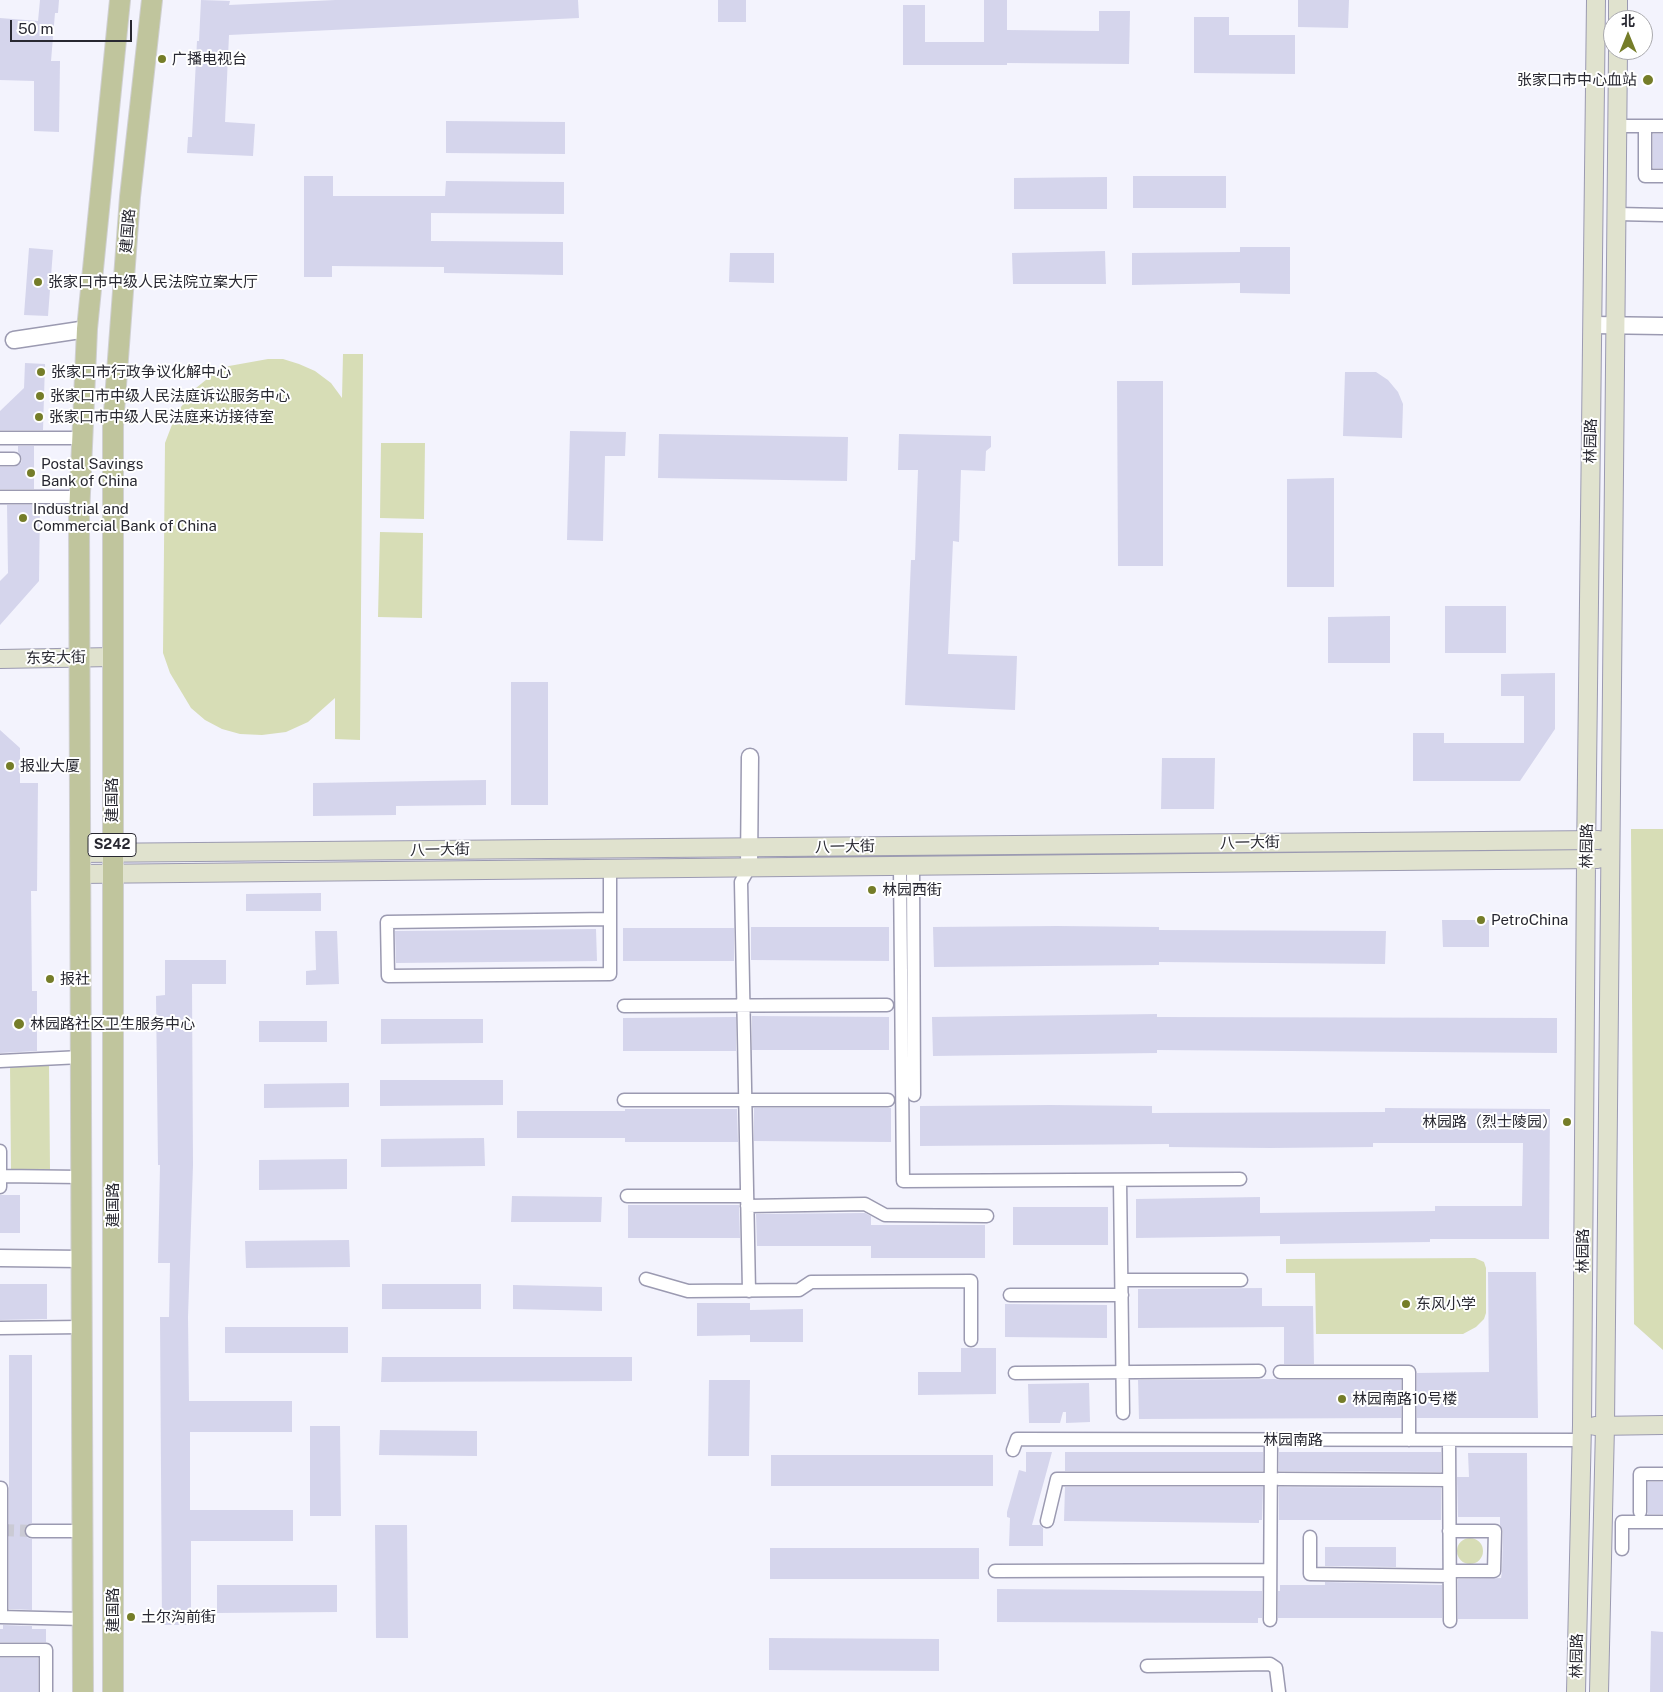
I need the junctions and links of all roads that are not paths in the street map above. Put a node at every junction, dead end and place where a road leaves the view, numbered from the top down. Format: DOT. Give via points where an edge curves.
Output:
graph roads {
  1 [pos="120,0"];
  2 [pos="152,0"];
  3 [pos="1596,0"];
  4 [pos="1618,60"];
  5 [pos="1617,126"];
  6 [pos="1645,126"];
  7 [pos="1663,126"];
  8 [pos="1663,176"];
  9 [pos="1617,214"];
  10 [pos="1663,214"];
  11 [pos="120,324"];
  12 [pos="1593,325"];
  13 [pos="1616,326"];
  14 [pos="1663,326"];
  15 [pos="87,329"];
  16 [pos="14,340"];
  17 [pos="0,438"];
  18 [pos="82,438"];
  19 [pos="0,459"];
  20 [pos="14,459"];
  21 [pos="0,497"];
  22 [pos="80,497"];
  23 [pos="79,657"];
  24 [pos="113,657"];
  25 [pos="0,660"];
  26 [pos="750,757"];
  27 [pos="1587,840"];
  28 [pos="1609,840"];
  29 [pos="750,848"];
  30 [pos="112,853"];
  31 [pos="81,854"];
  32 [pos="1609,859"];
  33 [pos="1586,860"];
  34 [pos="907,866"];
  35 [pos="750,868"];
  36 [pos="610,869"];
  37 [pos="81,874"];
  38 [pos="112,874"];
  39 [pos="610,920"];
  40 [pos="887,1005"];
  41 [pos="624,1006"];
  42 [pos="743,1006"];
  43 [pos="81,1057"];
  44 [pos="0,1061"];
  45 [pos="914,1095"];
  46 [pos="624,1100"];
  47 [pos="745,1100"];
  48 [pos="888,1100"];
  49 [pos="0,1151"];
  50 [pos="81,1177"];
  51 [pos="1240,1179"];
  52 [pos="1120,1180"];
  53 [pos="0,1182"];
  54 [pos="627,1196"];
  55 [pos="747,1201"];
  56 [pos="987,1216"];
  57 [pos="0,1258"];
  58 [pos="81,1259"];
  59 [pos="113,1259"];
  60 [pos="646,1279"];
  61 [pos="1122,1280"];
  62 [pos="1241,1280"];
  63 [pos="749,1291"];
  64 [pos="1010,1295"];
  65 [pos="1122,1295"];
  66 [pos="82,1327"];
  67 [pos="0,1328"];
  68 [pos="971,1340"];
  69 [pos="1260,1371"];
  70 [pos="1122,1372"];
  71 [pos="1280,1372"];
  72 [pos="1015,1373"];
  73 [pos="1123,1413"];
  74 [pos="1605,1426"];
  75 [pos="1663,1426"];
  76 [pos="1582,1432"];
  77 [pos="1271,1440"];
  78 [pos="1410,1440"];
  79 [pos="1449,1440"];
  80 [pos="1013,1450"];
  81 [pos="1663,1474"];
  82 [pos="1275,1479"];
  83 [pos="1449,1480"];
  84 [pos="1,1488"];
  85 [pos="1640,1512"];
  86 [pos="1047,1521"];
  87 [pos="1663,1522"];
  88 [pos="1,1530"];
  89 [pos="32,1530"];
  90 [pos="82,1530"];
  91 [pos="1450,1531"];
  92 [pos="1310,1536"];
  93 [pos="1622,1549"];
  94 [pos="1270,1570"];
  95 [pos="995,1571"];
  96 [pos="1450,1573"];
  97 [pos="1,1576"];
  98 [pos="1,1618"];
  99 [pos="83,1619"];
  100 [pos="1270,1620"];
  101 [pos="1450,1621"];
  102 [pos="0,1650"];
  103 [pos="1147,1666"];
  104 [pos="46,1692"];
  105 [pos="83,1692"];
  106 [pos="113,1692"];
  107 [pos="1278,1692"];
  108 [pos="1576,1692"];
  109 [pos="1599,1692"];
  1 -- 15 [label="main road, 建国路 / S242"];
  2 -- 11 [label="main road, 建国路 / S242" via="130,197"];
  3 -- 12 [label="main road, 林园路"];
  4 -- 5 [label="main road, 林园路"];
  5 -- 6 [label="street"];
  5 -- 9 [label="main road, 林园路"];
  6 -- 7 [label="street"];
  6 -- 8 [label="street" via="1645,176"];
  9 -- 10 [label="street"];
  9 -- 13 [label="main road, 林园路"];
  11 -- 15 [label="main road"];
  11 -- 24 [label="main road, 建国路 / S242" via="113,426"];
  12 -- 13 [label="street"];
  12 -- 27 [label="main road, 林园路"];
  13 -- 14 [label="street"];
  13 -- 28 [label="main road, 林园路"];
  15 -- 16 [label="street"];
  15 -- 18 [label="main road, 建国路 / S242"];
  17 -- 18 [label="street"];
  18 -- 22 [label="main road, 建国路 / S242"];
  19 -- 20 [label="street"];
  21 -- 22 [label="street"];
  22 -- 23 [label="main road, 建国路 / S242"];
  23 -- 24 [label="main road, 东安大街"];
  23 -- 25 [label="main road, 东安大街"];
  23 -- 31 [label="main road, 建国路 / S242"];
  24 -- 30 [label="main road, 建国路 / S242"];
  26 -- 29 [label="street"];
  27 -- 28 [label="main road, 八一大街"];
  27 -- 29 [label="main road, 八一大街"];
  27 -- 33 [label="main road, 林园路"];
  28 -- 32 [label="main road, 林园路"];
  29 -- 30 [label="main road, 八一大街"];
  29 -- 35 [label="street"];
  30 -- 31 [label="main road, 八一大街"];
  30 -- 38 [label="main road, 建国路 / S242"];
  31 -- 37 [label="main road, 建国路 / S242"];
  32 -- 33 [label="main road, 八一大街"];
  32 -- 74 [label="main road, 林园路"];
  33 -- 34 [label="main road, 八一大街"];
  33 -- 76 [label="main road, 林园路"];
  34 -- 35 [label="main road, 八一大街"];
  34 -- 45 [label="street"];
  34 -- 52 [label="street" via="903,1182"];
  35 -- 36 [label="main road, 八一大街"];
  35 -- 42 [label="street" via="741,882"];
  36 -- 38 [label="main road, 八一大街"];
  36 -- 39 [label="street"];
  37 -- 38 [label="main road, 八一大街"];
  37 -- 43 [label="main road, 建国路 / S242"];
  38 -- 59 [label="main road, 建国路 / S242"];
  39 -- 39 [label="street" via="610,974 388,976 387,922"];
  40 -- 42 [label="street"];
  41 -- 42 [label="street"];
  42 -- 47 [label="street"];
  43 -- 44 [label="street"];
  43 -- 50 [label="main road, 建国路 / S242"];
  46 -- 47 [label="street"];
  47 -- 48 [label="street"];
  47 -- 55 [label="street"];
  49 -- 53 [label="street"];
  50 -- 53 [label="street"];
  50 -- 58 [label="main road, 建国路 / S242"];
  51 -- 52 [label="street"];
  52 -- 61 [label="street"];
  54 -- 55 [label="street"];
  55 -- 56 [label="street" via="865,1204 885,1215"];
  55 -- 63 [label="street"];
  57 -- 58 [label="street"];
  58 -- 59 [label="main road"];
  58 -- 66 [label="main road, 建国路 / S242"];
  59 -- 106 [label="main road, 建国路 / S242"];
  60 -- 63 [label="street" via="688,1291"];
  61 -- 62 [label="street"];
  61 -- 65 [label="street"];
  63 -- 68 [label="street" via="799,1290 810,1282 971,1281"];
  64 -- 65 [label="street"];
  65 -- 70 [label="street"];
  66 -- 67 [label="street"];
  66 -- 90 [label="main road, 建国路 / S242"];
  69 -- 70 [label="street"];
  70 -- 72 [label="street"];
  70 -- 73 [label="street"];
  71 -- 78 [label="street" via="1409,1372"];
  74 -- 75 [label="main road"];
  74 -- 76 [label="main road"];
  74 -- 109 [label="main road, 林园路"];
  76 -- 79 [label="street, 林园南路"];
  76 -- 108 [label="main road, 林园路"];
  77 -- 78 [label="street, 林园南路"];
  77 -- 80 [label="street, 林园南路" via="1017,1439"];
  77 -- 82 [label="street"];
  78 -- 79 [label="street, 林园南路"];
  79 -- 83 [label="street"];
  81 -- 85 [label="street" via="1640,1474"];
  82 -- 83 [label="street"];
  82 -- 86 [label="street" via="1057,1479"];
  82 -- 94 [label="street"];
  83 -- 91 [label="street"];
  84 -- 88 [label="street"];
  87 -- 93 [label="street" via="1622,1522"];
  88 -- 97 [label="street"];
  89 -- 90 [label="street"];
  90 -- 99 [label="main road, 建国路 / S242"];
  91 -- 96 [label="street"];
  91 -- 96 [label="street" via="1495,1531 1494,1571"];
  92 -- 96 [label="street" via="1310,1574"];
  94 -- 95 [label="street"];
  94 -- 100 [label="street"];
  96 -- 101 [label="street"];
  97 -- 98 [label="street"];
  98 -- 99 [label="street"];
  99 -- 105 [label="main road, 建国路 / S242"];
  102 -- 104 [label="street" via="46,1650"];
  103 -- 107 [label="street" via="1270,1664 1276,1668"];
}
